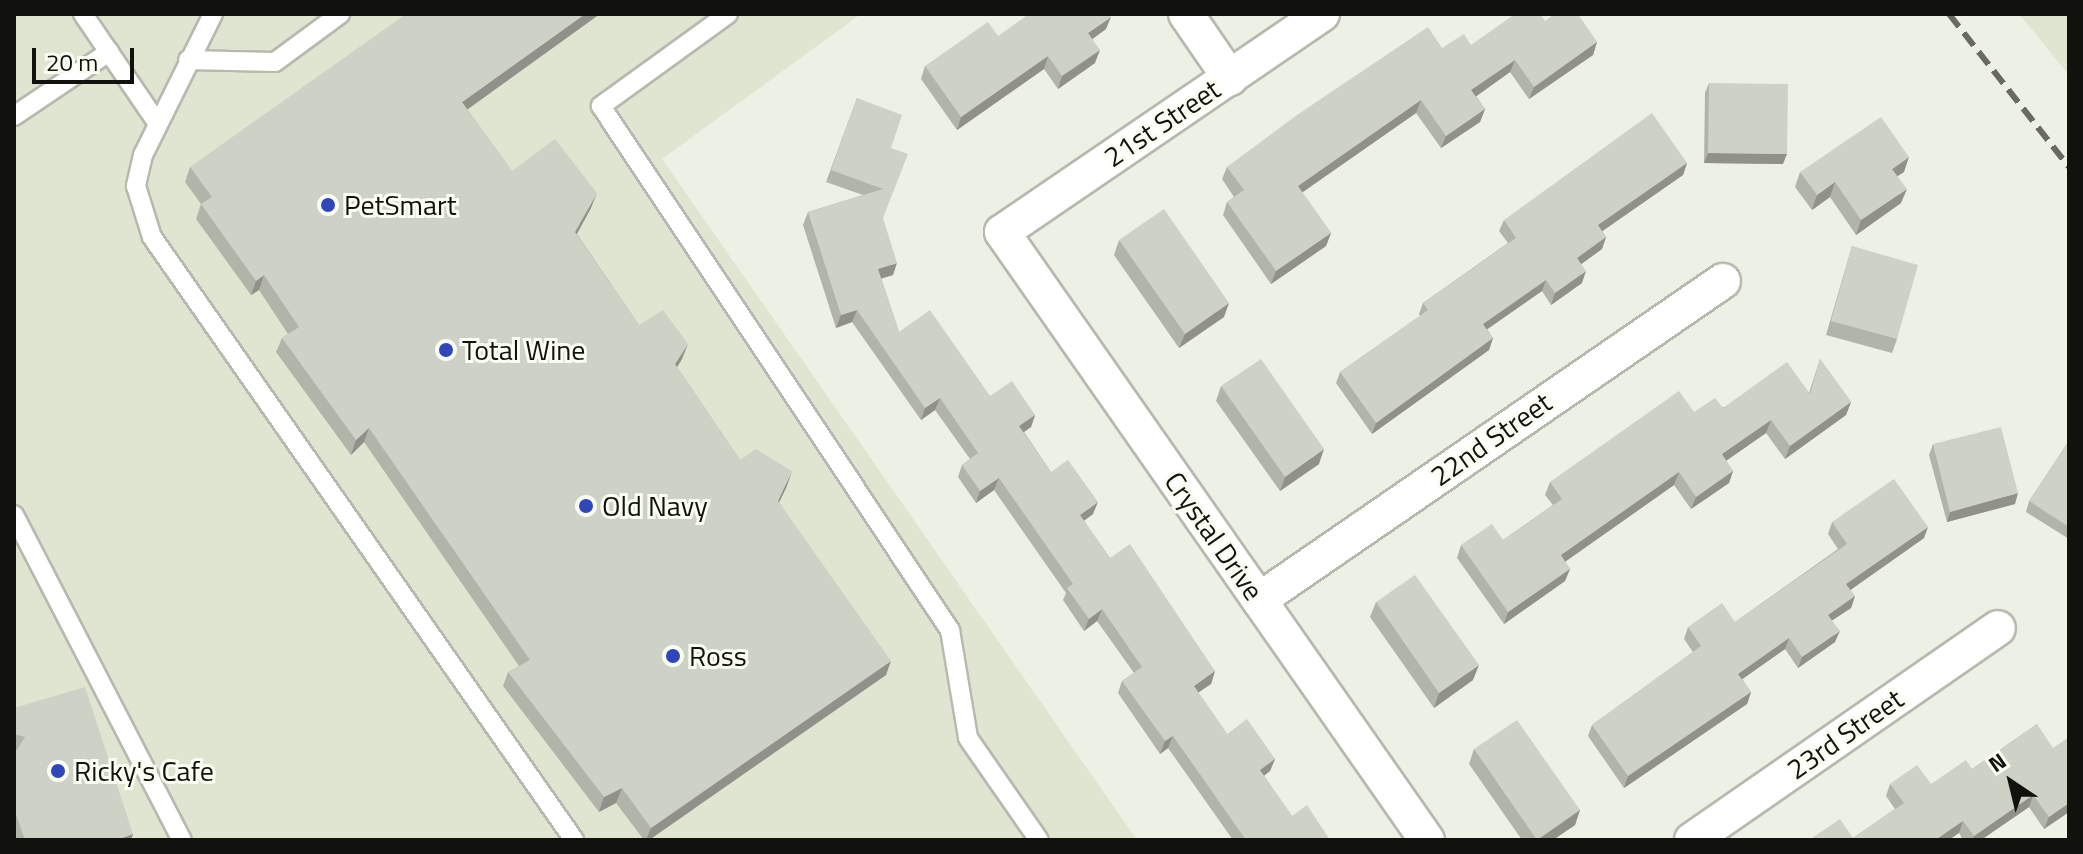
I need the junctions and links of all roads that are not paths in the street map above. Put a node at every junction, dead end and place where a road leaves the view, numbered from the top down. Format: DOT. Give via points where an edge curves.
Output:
graph roads {
  1 [pos="83,14"];
  2 [pos="213,14"];
  3 [pos="340,14"];
  4 [pos="728,14"];
  5 [pos="1186,14"];
  6 [pos="1322,14"];
  7 [pos="109,52"];
  8 [pos="188,60"];
  9 [pos="1230,78"];
  10 [pos="14,116"];
  11 [pos="156,121"];
  12 [pos="1002,232"];
  13 [pos="1723,281"];
  14 [pos="14,515"];
  15 [pos="1259,600"];
  16 [pos="1998,628"];
  17 [pos="182,840"];
  18 [pos="574,840"];
  19 [pos="1039,840"];
  20 [pos="1427,840"];
  21 [pos="1692,840"];
  1 -- 7 [label="lane"];
  2 -- 8 [label="lane"];
  3 -- 8 [label="lane" via="275,62"];
  4 -- 19 [label="lane" via="601,106 950,630 968,738"];
  5 -- 9 [label="street"];
  6 -- 9 [label="street, 21st Street"];
  7 -- 10 [label="lane"];
  7 -- 11 [label="lane"];
  8 -- 11 [label="lane"];
  9 -- 12 [label="street, 21st Street"];
  11 -- 18 [label="lane" via="136,186 152,237"];
  12 -- 15 [label="street, Crystal Drive"];
  13 -- 15 [label="street, 22nd Street"];
  14 -- 17 [label="lane"];
  15 -- 20 [label="street, Crystal Drive"];
  16 -- 21 [label="street, 23rd Street"];
}
